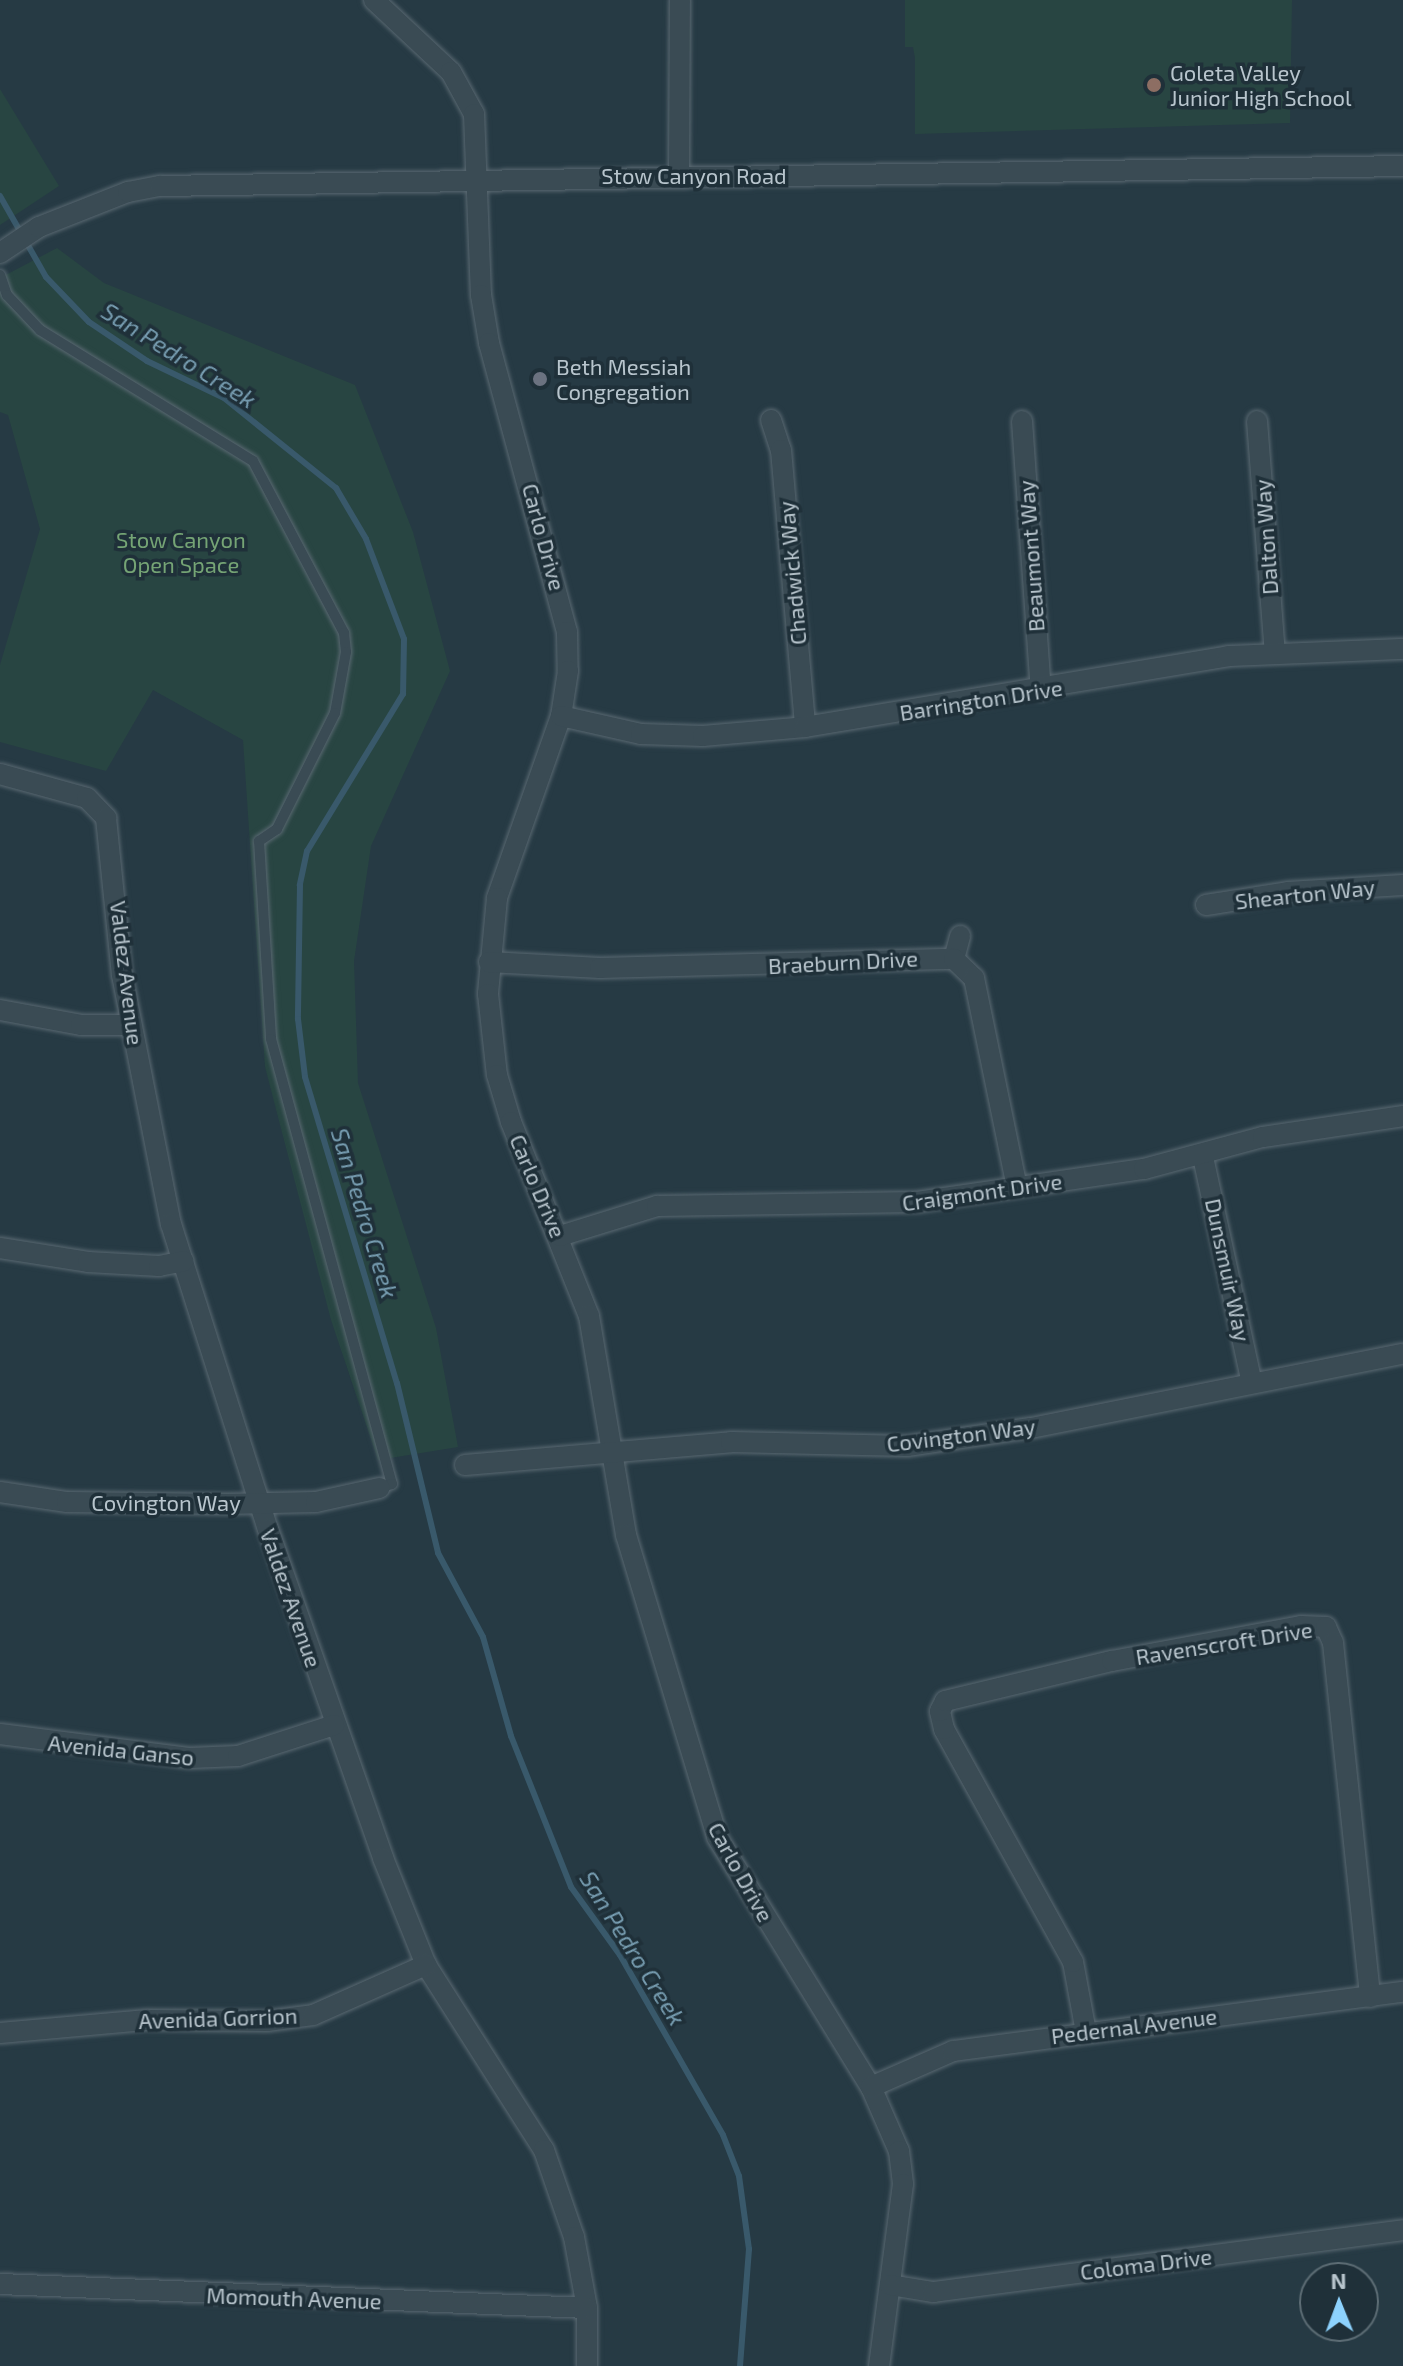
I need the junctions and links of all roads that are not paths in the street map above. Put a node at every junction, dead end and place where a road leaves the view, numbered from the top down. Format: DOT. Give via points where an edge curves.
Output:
graph roads {
  1 [pos="374,0"];
  2 [pos="680,0"];
  3 [pos="1403,166"];
  4 [pos="479,177"];
  5 [pos="679,177"];
  6 [pos="4,250"];
  7 [pos="0,275"];
  8 [pos="771,420"];
  9 [pos="1022,421"];
  10 [pos="1257,421"];
  11 [pos="1403,649"];
  12 [pos="1275,653"];
  13 [pos="1041,690"];
  14 [pos="561,716"];
  15 [pos="805,727"];
  16 [pos="0,774"];
  17 [pos="1403,885"];
  18 [pos="1206,905"];
  19 [pos="960,936"];
  20 [pos="954,959"];
  21 [pos="489,962"];
  22 [pos="0,1010"];
  23 [pos="131,1025"];
  24 [pos="1403,1116"];
  25 [pos="1203,1157"];
  26 [pos="1017,1187"];
  27 [pos="560,1236"];
  28 [pos="0,1248"];
  29 [pos="184,1261"];
  30 [pos="1403,1354"];
  31 [pos="1252,1383"];
  32 [pos="611,1450"];
  33 [pos="465,1465"];
  34 [pos="379,1488"];
  35 [pos="0,1492"];
  36 [pos="259,1503"];
  37 [pos="334,1725"];
  38 [pos="0,1734"];
  39 [pos="426,1965"];
  40 [pos="1403,1992"];
  41 [pos="1370,1997"];
  42 [pos="1086,2032"];
  43 [pos="0,2033"];
  44 [pos="871,2087"];
  45 [pos="1403,2230"];
  46 [pos="0,2284"];
  47 [pos="890,2285"];
  48 [pos="587,2308"];
  49 [pos="587,2366"];
  50 [pos="879,2366"];
  1 -- 4 [label="street, Carlo Drive" via="429,48 461,85 479,131"];
  2 -- 5 [label="street"];
  3 -- 5 [label="street, Stow Canyon Road"];
  4 -- 5 [label="street, Stow Canyon Road"];
  4 -- 6 [label="street, Stow Canyon Road" via="160,186 128,192 39,227"];
  4 -- 14 [label="street, Carlo Drive" via="481,295 489,343 567,632"];
  7 -- 34 [label="lane" via="7,295 40,330 253,461 344,633 346,652 335,713 277,829 259,841 271,1039 392,1484"];
  8 -- 15 [label="street, Chadwick Way" via="781,450"];
  9 -- 13 [label="street, Beaumont Way"];
  10 -- 12 [label="street, Dalton Way"];
  11 -- 12 [label="street, Barrington Drive"];
  12 -- 13 [label="street, Barrington Drive" via="1228,656"];
  13 -- 15 [label="street, Barrington Drive"];
  14 -- 15 [label="street, Barrington Drive" via="641,734 703,736"];
  14 -- 21 [label="street, Carlo Drive" via="497,898"];
  16 -- 23 [label="street, Valdez Avenue" via="87,798 106,818"];
  17 -- 18 [label="street, Shearton Way" via="1288,892"];
  19 -- 20 [label="street"];
  20 -- 21 [label="street, Braeburn Drive" via="600,968"];
  20 -- 26 [label="street" via="974,978"];
  21 -- 27 [label="street, Carlo Drive" via="497,1075 511,1122"];
  22 -- 23 [label="street" via="81,1025"];
  23 -- 29 [label="street, Valdez Avenue"];
  24 -- 25 [label="street, Craigmont Drive" via="1263,1137"];
  25 -- 26 [label="street, Craigmont Drive"];
  25 -- 31 [label="street, Dunsmuir Way"];
  26 -- 27 [label="street, Craigmont Drive" via="849,1207 657,1206"];
  27 -- 32 [label="street, Carlo Drive" via="589,1316"];
  28 -- 29 [label="street" via="88,1262 159,1266"];
  29 -- 36 [label="street, Valdez Avenue"];
  30 -- 31 [label="street, Covington Way"];
  31 -- 32 [label="street, Covington Way" via="1031,1428 907,1446 731,1442"];
  32 -- 33 [label="street, Covington Way"];
  32 -- 44 [label="street, Carlo Drive" via="637,1578 717,1837"];
  34 -- 36 [label="street, Covington Way" via="316,1502"];
  35 -- 36 [label="street, Covington Way" via="67,1502"];
  36 -- 37 [label="street, Valdez Avenue"];
  37 -- 38 [label="street, Avenida Ganso" via="238,1756 190,1758"];
  37 -- 39 [label="street, Valdez Avenue"];
  39 -- 43 [label="street, Avenida Gorrion" via="313,2015 267,2021 147,2020"];
  39 -- 48 [label="street, Valdez Avenue" via="544,2150 574,2237"];
  40 -- 41 [label="street, Pedernal Avenue"];
  41 -- 42 [label="street, Pedernal Avenue"];
  41 -- 42 [label="street, Ravenscroft Drive" via="1340,1693 1326,1627 1301,1626 937,1695 944,1729 1073,1962"];
  42 -- 44 [label="street, Pedernal Avenue" via="953,2051"];
  44 -- 47 [label="street, Carlo Drive" via="891,2127 903,2184"];
  45 -- 47 [label="street, Coloma Drive" via="933,2292"];
  46 -- 48 [label="street, Momouth Avenue"];
  47 -- 50 [label="street, Carlo Drive"];
  48 -- 49 [label="street, Valdez Avenue"];
}
